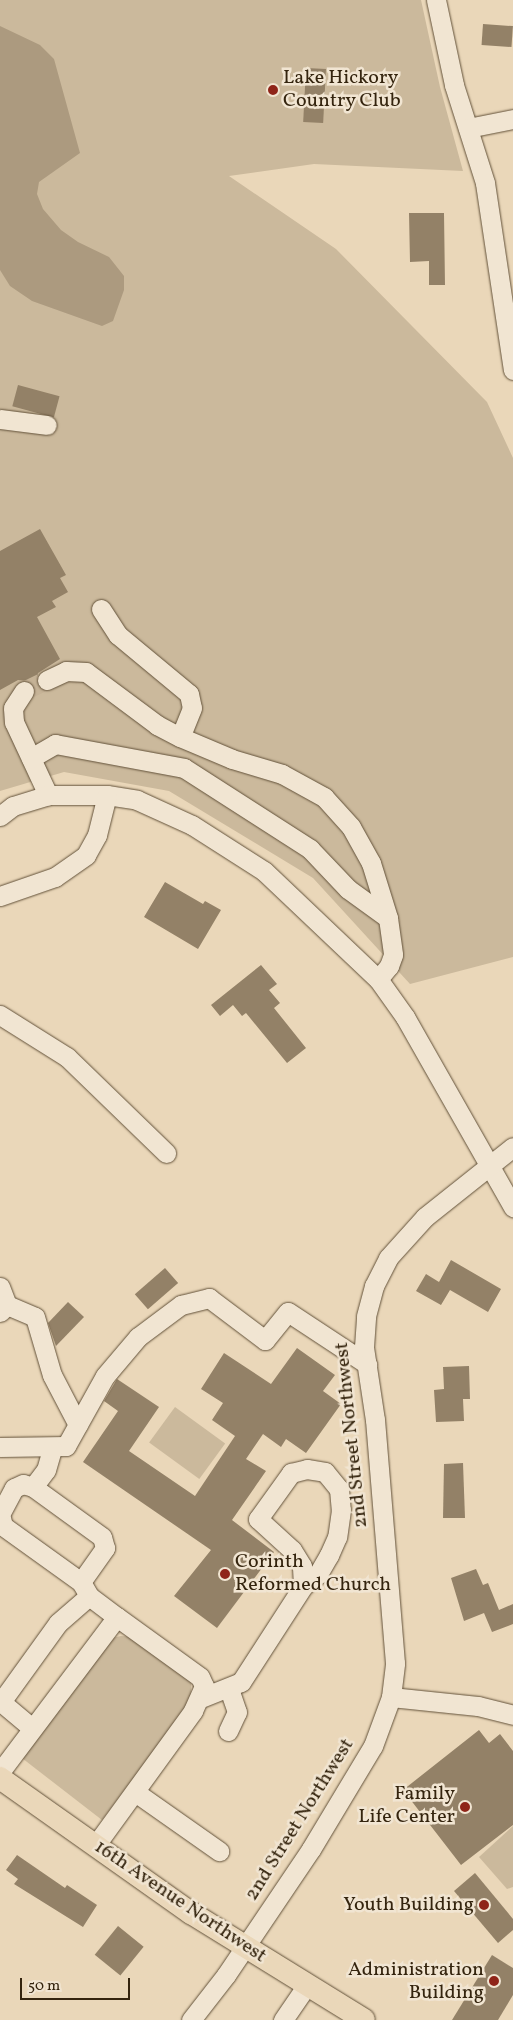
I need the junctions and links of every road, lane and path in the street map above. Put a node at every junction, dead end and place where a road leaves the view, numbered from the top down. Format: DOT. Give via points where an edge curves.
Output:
graph roads {
  1 [pos="436,0"];
  2 [pos="513,119"];
  3 [pos="468,128"];
  4 [pos="513,370"];
  5 [pos="0,419"];
  6 [pos="47,425"];
  7 [pos="101,609"];
  8 [pos="47,680"];
  9 [pos="24,691"];
  10 [pos="6,714"];
  11 [pos="180,737"];
  12 [pos="30,758"];
  13 [pos="232,759"];
  14 [pos="217,788"];
  15 [pos="48,795"];
  16 [pos="107,795"];
  17 [pos="0,816"];
  18 [pos="0,896"];
  19 [pos="388,918"];
  20 [pos="378,979"];
  21 [pos="0,1015"];
  22 [pos="513,1147"];
  23 [pos="166,1153"];
  24 [pos="489,1162"];
  25 [pos="513,1206"];
  26 [pos="0,1287"];
  27 [pos="3,1309"];
  28 [pos="366,1364"];
  29 [pos="78,1425"];
  30 [pos="0,1448"];
  31 [pos="52,1449"];
  32 [pos="33,1487"];
  33 [pos="303,1586"];
  34 [pos="85,1589"];
  35 [pos="117,1616"];
  36 [pos="229,1689"];
  37 [pos="391,1697"];
  38 [pos="201,1698"];
  39 [pos="513,1715"];
  40 [pos="32,1728"];
  41 [pos="228,1731"];
  42 [pos="0,1772"];
  43 [pos="0,1778"];
  44 [pos="135,1792"];
  45 [pos="94,1846"];
  46 [pos="219,1851"];
  47 [pos="246,1947"];
  48 [pos="307,1985"];
  49 [pos="191,2020"];
  50 [pos="283,2020"];
  51 [pos="364,2020"];
  1 -- 3 [label="street" via="454,85"];
  2 -- 3 [label="street"];
  3 -- 4 [label="street" via="485,183"];
  5 -- 6 [label="street"];
  7 -- 11 [label="street" via="118,635 189,694 192,708"];
  8 -- 11 [label="street" via="66,671 86,672 157,725"];
  9 -- 10 [label="street"];
  10 -- 12 [label="street"];
  11 -- 13 [label="street"];
  12 -- 14 [label="street" via="56,744 98,750 184,768"];
  12 -- 15 [label="street"];
  13 -- 14 [label="street"];
  13 -- 19 [label="street" via="307,785 337,810 351,827 371,863"];
  14 -- 19 [label="street" via="310,849 348,889"];
  15 -- 16 [label="street"];
  15 -- 17 [label="street" via="13,806"];
  16 -- 18 [label="street" via="97,835 86,855 55,876"];
  16 -- 20 [label="street" via="136,800 162,811 240,854 284,887"];
  19 -- 20 [label="street" via="393,955"];
  20 -- 24 [label="street" via="404,1017 426,1060"];
  21 -- 23 [label="street" via="67,1057"];
  22 -- 24 [label="street, 2nd Street Northwest"];
  24 -- 25 [label="street"];
  24 -- 28 [label="street, 2nd Street Northwest" via="424,1217 388,1258 374,1286 366,1316"];
  26 -- 27 [label="street"];
  27 -- 29 [label="street" via="35,1317 52,1375"];
  28 -- 29 [label="street" via="288,1312 265,1340 209,1298 181,1305 138,1337 105,1376"];
  28 -- 37 [label="street, 2nd Street Northwest" via="375,1420 395,1663"];
  29 -- 31 [label="street" via="66,1446"];
  30 -- 31 [label="street"];
  31 -- 32 [label="street" via="46,1470"];
  32 -- 34 [label="street" via="102,1537 105,1548"];
  32 -- 34 [label="street" via="23,1484 14,1488 2,1509 3,1526"];
  33 -- 33 [label="street" via="318,1574 329,1555 337,1537 341,1510 339,1489 324,1472 307,1468 290,1473 258,1519 292,1550 302,1566"];
  33 -- 36 [label="street" via="251,1670 241,1682"];
  34 -- 35 [label="street"];
  34 -- 40 [label="street" via="1,1702"];
  35 -- 38 [label="street" via="200,1677 204,1686"];
  35 -- 40 [label="street"];
  36 -- 38 [label="street"];
  36 -- 41 [label="street" via="237,1712"];
  37 -- 39 [label="street" via="478,1706"];
  37 -- 47 [label="street, 2nd Street Northwest" via="373,1746 311,1849"];
  38 -- 44 [label="street"];
  40 -- 42 [label="street"];
  43 -- 45 [label="main road, 16th Avenue Northwest"];
  44 -- 45 [label="street"];
  44 -- 46 [label="street"];
  45 -- 47 [label="main road, 16th Avenue Northwest"];
  47 -- 48 [label="main road, 16th Avenue Northwest"];
  47 -- 49 [label="street, 2nd Street Northwest"];
  48 -- 50 [label="street"];
  48 -- 51 [label="main road, 16th Avenue Northwest"];
}
